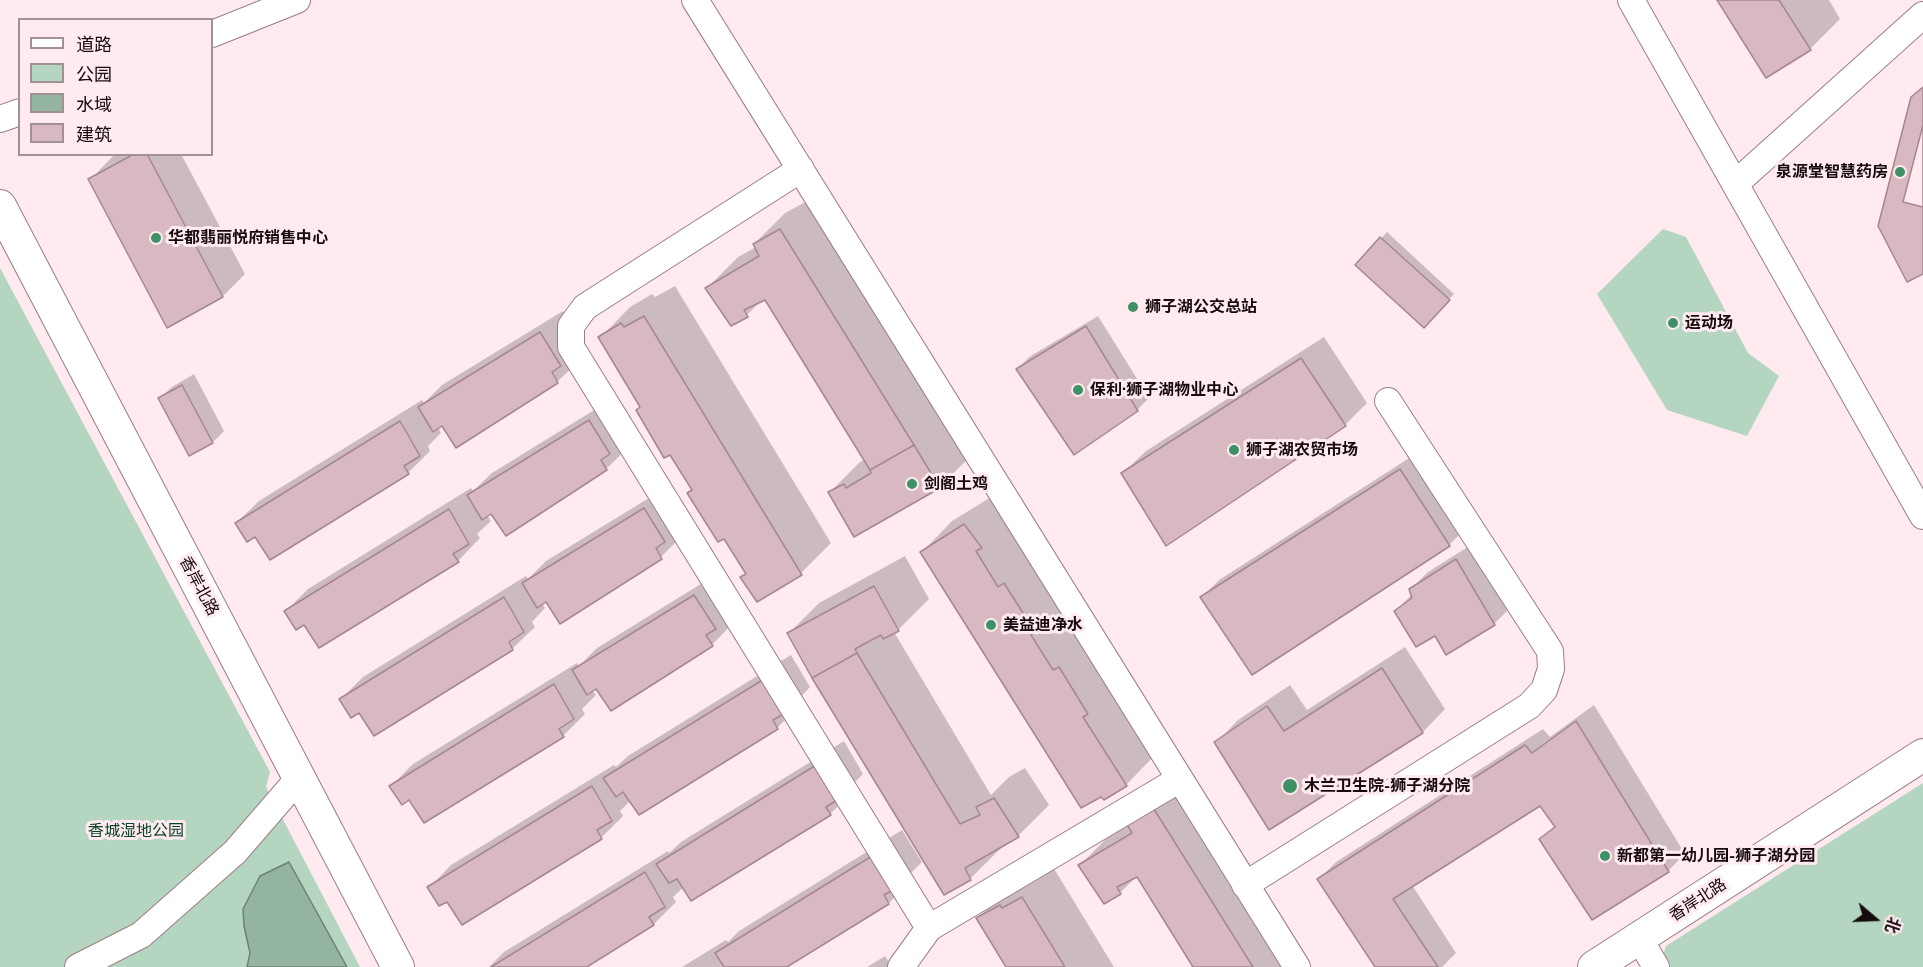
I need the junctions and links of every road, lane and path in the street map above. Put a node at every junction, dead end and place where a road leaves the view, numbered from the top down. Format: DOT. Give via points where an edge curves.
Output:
graph roads {
  1 [pos="297,0"];
  2 [pos="695,0"];
  3 [pos="1631,0"];
  4 [pos="1923,15"];
  5 [pos="213,34"];
  6 [pos="18,113"];
  7 [pos="0,119"];
  8 [pos="801,169"];
  9 [pos="1735,183"];
  10 [pos="0,206"];
  11 [pos="1388,401"];
  12 [pos="1923,516"];
  13 [pos="1923,755"];
  14 [pos="299,778"];
  15 [pos="1180,779"];
  16 [pos="1245,885"];
  17 [pos="929,928"];
  18 [pos="1639,938"];
  19 [pos="78,967"];
  20 [pos="398,967"];
  21 [pos="901,967"];
  22 [pos="1296,967"];
  23 [pos="1594,967"];
  24 [pos="1656,967"];
  1 -- 5 [label="street"];
  2 -- 8 [label="street"];
  3 -- 9 [label="street"];
  4 -- 9 [label="street"];
  6 -- 7 [label="street"];
  8 -- 15 [label="street"];
  8 -- 17 [label="street" via="585,307 571,326 571,347"];
  9 -- 12 [label="street"];
  10 -- 14 [label="street, 香岸北路"];
  11 -- 16 [label="street" via="1550,651 1551,669 1544,690 1529,706"];
  13 -- 18 [label="street, 香岸北路"];
  14 -- 19 [label="street" via="235,852 141,935"];
  14 -- 20 [label="street, 香岸北路"];
  15 -- 16 [label="street"];
  15 -- 17 [label="street"];
  16 -- 22 [label="street"];
  17 -- 21 [label="street"];
  18 -- 23 [label="street, 香岸北路"];
  18 -- 24 [label="street"];
}
